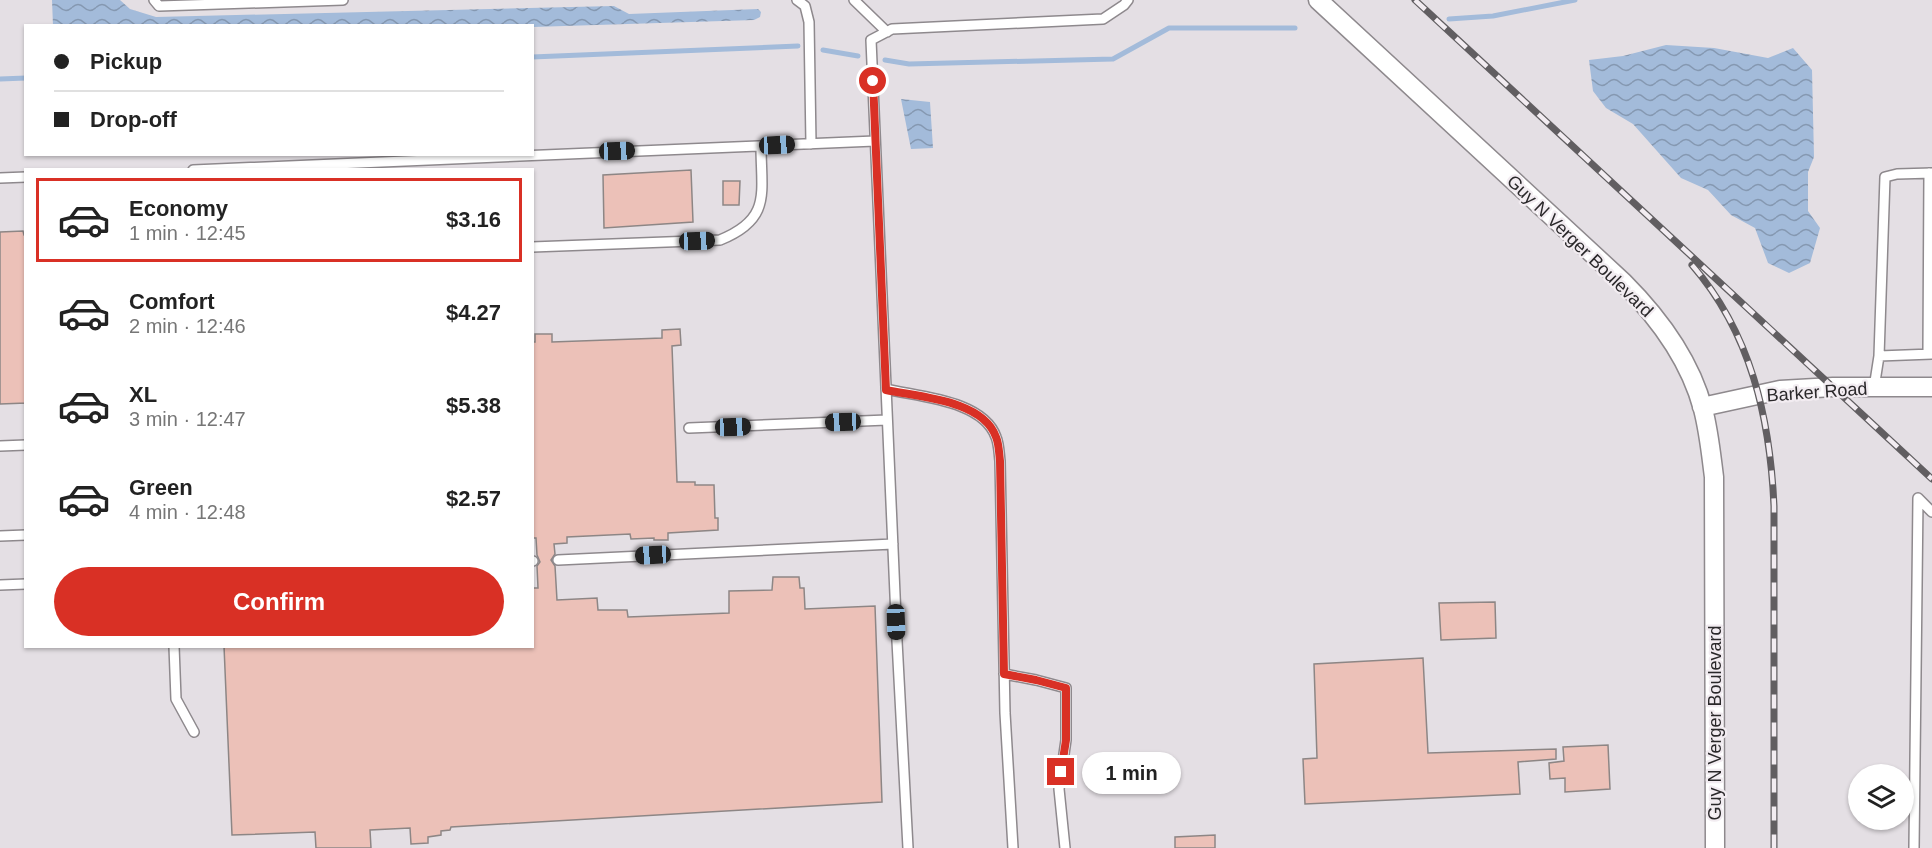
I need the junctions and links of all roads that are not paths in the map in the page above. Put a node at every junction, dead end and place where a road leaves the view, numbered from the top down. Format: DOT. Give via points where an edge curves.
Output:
graph roads {
  1 [pos="154,0"];
  2 [pos="343,0"];
  3 [pos="797,0"];
  4 [pos="855,0"];
  5 [pos="1128,0"];
  6 [pos="1318,0"];
  7 [pos="887,32"];
  8 [pos="875,141"];
  9 [pos="811,144"];
  10 [pos="761,146"];
  11 [pos="364,166"];
  12 [pos="290,167"];
  13 [pos="258,168"];
  14 [pos="1930,173"];
  15 [pos="24,177"];
  16 [pos="0,178"];
  17 [pos="534,247"];
  18 [pos="1930,354"];
  19 [pos="1878,356"];
  20 [pos="1932,387"];
  21 [pos="1874,388"];
  22 [pos="886,390"];
  23 [pos="1702,407"];
  24 [pos="887,420"];
  25 [pos="689,428"];
  26 [pos="24,445"];
  27 [pos="0,446"];
  28 [pos="1932,512"];
  29 [pos="24,535"];
  30 [pos="0,536"];
  31 [pos="893,544"];
  32 [pos="558,560"];
  33 [pos="24,584"];
  34 [pos="0,585"];
  35 [pos="174,648"];
  36 [pos="1004,674"];
  37 [pos="194,732"];
  38 [pos="908,848"];
  39 [pos="1013,848"];
  40 [pos="1065,848"];
  41 [pos="1715,848"];
  42 [pos="1914,848"];
  1 -- 2 [label="lane" via="159,6"];
  3 -- 9 [label="lane" via="805,6 809,22"];
  4 -- 7 [label="lane"];
  5 -- 7 [label="lane" via="1103,19"];
  6 -- 23 [label="street, Guy N Verger Boulevard" via="1647,306 1688,370"];
  7 -- 8 [label="lane" via="871,40"];
  8 -- 9 [label="lane"];
  8 -- 22 [label="lane"];
  9 -- 10 [label="lane"];
  10 -- 11 [label="lane"];
  10 -- 17 [label="lane" via="761,206 750,223 734,234 720,240"];
  11 -- 12 [label="lane"];
  12 -- 13 [label="lane"];
  14 -- 18 [label="lane"];
  14 -- 19 [label="lane" via="1885,177"];
  15 -- 16 [label="lane"];
  18 -- 19 [label="lane"];
  19 -- 21 [label="lane"];
  20 -- 21 [label="street, Barker Road"];
  21 -- 23 [label="street, Barker Road" via="1780,390"];
  22 -- 24 [label="lane"];
  22 -- 36 [label="lane" via="967,407 986,421 996,437 1000,461"];
  23 -- 41 [label="street, Guy N Verger Boulevard" via="1714,477"];
  24 -- 25 [label="lane"];
  24 -- 31 [label="lane"];
  26 -- 27 [label="lane"];
  28 -- 42 [label="lane" via="1918,498"];
  29 -- 30 [label="lane"];
  31 -- 32 [label="lane"];
  31 -- 38 [label="lane"];
  33 -- 34 [label="lane"];
  35 -- 37 [label="lane" via="176,699"];
  36 -- 39 [label="lane"];
  36 -- 40 [label="lane" via="1066,688 1066,740 1059,789"];
}
